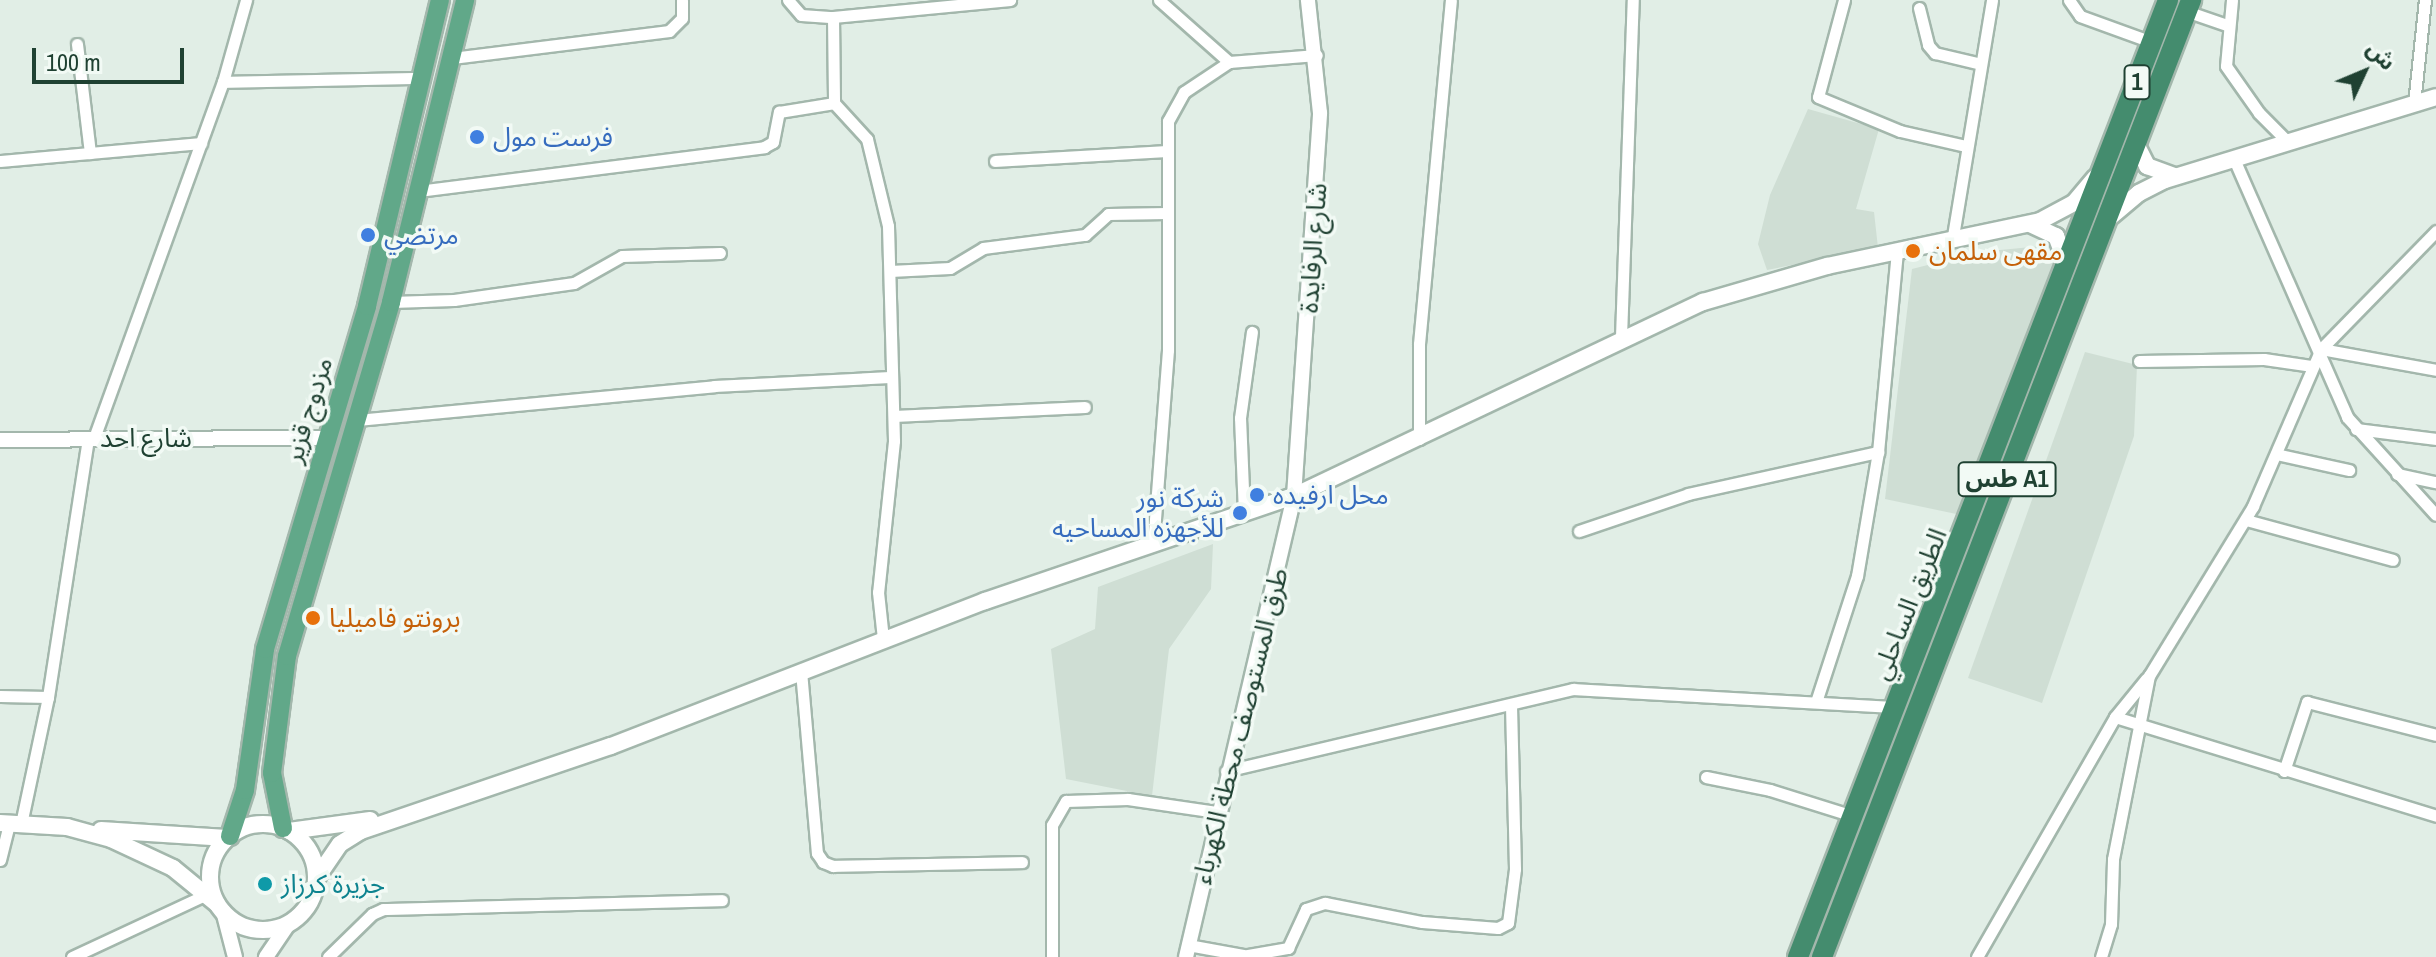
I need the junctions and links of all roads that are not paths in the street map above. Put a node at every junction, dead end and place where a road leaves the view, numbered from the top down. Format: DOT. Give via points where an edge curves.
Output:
graph roads {
  1 [pos="246,0"];
  2 [pos="440,0"];
  3 [pos="465,0"];
  4 [pos="682,0"];
  5 [pos="788,0"];
  6 [pos="1010,0"];
  7 [pos="1159,0"];
  8 [pos="1308,0"];
  9 [pos="1451,0"];
  10 [pos="1633,0"];
  11 [pos="1844,0"];
  12 [pos="1992,0"];
  13 [pos="2069,0"];
  14 [pos="2168,0"];
  15 [pos="2232,0"];
  16 [pos="2425,0"];
  17 [pos="880,6"];
  18 [pos="2188,6"];
  19 [pos="1919,8"];
  20 [pos="833,17"];
  21 [pos="2227,25"];
  22 [pos="2152,42"];
  23 [pos="77,44"];
  24 [pos="1317,55"];
  25 [pos="452,58"];
  26 [pos="1229,62"];
  27 [pos="1981,64"];
  28 [pos="420,78"];
  29 [pos="223,82"];
  30 [pos="2436,97"];
  31 [pos="834,103"];
  32 [pos="2414,104"];
  33 [pos="2287,141"];
  34 [pos="201,143"];
  35 [pos="2136,144"];
  36 [pos="1966,146"];
  37 [pos="1166,151"];
  38 [pos="90,153"];
  39 [pos="2234,159"];
  40 [pos="0,161"];
  41 [pos="995,161"];
  42 [pos="2103,164"];
  43 [pos="2179,176"];
  44 [pos="418,191"];
  45 [pos="1167,213"];
  46 [pos="2106,222"];
  47 [pos="2028,224"];
  48 [pos="2436,231"];
  49 [pos="1953,236"];
  50 [pos="1897,250"];
  51 [pos="720,253"];
  52 [pos="890,271"];
  53 [pos="2066,272"];
  54 [pos="391,302"];
  55 [pos="1252,332"];
  56 [pos="1621,337"];
  57 [pos="2321,349"];
  58 [pos="2139,361"];
  59 [pos="2312,366"];
  60 [pos="2436,370"];
  61 [pos="890,377"];
  62 [pos="345,382"];
  63 [pos="367,388"];
  64 [pos="1085,407"];
  65 [pos="894,416"];
  66 [pos="357,420"];
  67 [pos="2356,429"];
  68 [pos="91,438"];
  69 [pos="327,438"];
  70 [pos="1419,439"];
  71 [pos="2436,439"];
  72 [pos="0,440"];
  73 [pos="1878,452"];
  74 [pos="2276,454"];
  75 [pos="2349,470"];
  76 [pos="2397,473"];
  77 [pos="2436,482"];
  78 [pos="1294,496"];
  79 [pos="1244,513"];
  80 [pos="2436,515"];
  81 [pos="2246,520"];
  82 [pos="1579,531"];
  83 [pos="1153,545"];
  84 [pos="2393,560"];
  85 [pos="883,639"];
  86 [pos="801,671"];
  87 [pos="2149,676"];
  88 [pos="0,696"];
  89 [pos="48,697"];
  90 [pos="1816,702"];
  91 [pos="1511,704"];
  92 [pos="1896,707"];
  93 [pos="2115,717"];
  94 [pos="2137,727"];
  95 [pos="2436,735"];
  96 [pos="1226,771"];
  97 [pos="2284,771"];
  98 [pos="1706,777"];
  99 [pos="1216,812"];
  100 [pos="411,813"];
  101 [pos="1853,816"];
  102 [pos="2436,816"];
  103 [pos="10,823"];
  104 [pos="286,830"];
  105 [pos="87,831"];
  106 [pos="229,837"];
  107 [pos="0,860"];
  108 [pos="1022,862"];
  109 [pos="316,879"];
  110 [pos="722,900"];
  111 [pos="215,903"];
  112 [pos="289,923"];
  113 [pos="1187,951"];
  114 [pos="1251,956"];
  115 [pos="72,957"];
  116 [pos="235,957"];
  117 [pos="266,957"];
  118 [pos="328,957"];
  119 [pos="1052,957"];
  120 [pos="1798,957"];
  121 [pos="1822,957"];
  122 [pos="1977,957"];
  123 [pos="2101,957"];
  1 -- 29 [label="street"];
  2 -- 28 [label="main road, مزدوج قزير"];
  3 -- 25 [label="main road, مزدوج قزير"];
  4 -- 25 [label="street" via="682,18 669,31"];
  5 -- 20 [label="street" via="801,15"];
  6 -- 17 [label="street"];
  7 -- 26 [label="street"];
  8 -- 24 [label="street, شارع الرفايدة"];
  9 -- 70 [label="street" via="1419,344"];
  10 -- 56 [label="street"];
  11 -- 36 [label="street" via="1818,97 1900,131"];
  12 -- 27 [label="street"];
  13 -- 22 [label="street" via="2080,16"];
  14 -- 22 [label="highway, الطريق الساحلي / 1"];
  15 -- 21 [label="street"];
  16 -- 32 [label="street"];
  17 -- 20 [label="street"];
  18 -- 21 [label="street"];
  18 -- 35 [label="highway, الطريق الساحلي / طس A1"];
  19 -- 27 [label="street" via="1935,53"];
  20 -- 31 [label="street"];
  21 -- 33 [label="street" via="2226,66 2259,113"];
  22 -- 42 [label="highway, الطريق الساحلي / 1"];
  23 -- 38 [label="street"];
  24 -- 26 [label="street"];
  24 -- 78 [label="street, شارع الرفايدة" via="1318,166"];
  25 -- 44 [label="main road, مزدوج قزير"];
  26 -- 37 [label="street" via="1196,82 1173,107"];
  27 -- 36 [label="street"];
  28 -- 29 [label="street"];
  28 -- 62 [label="main road, مزدوج قزير"];
  29 -- 34 [label="street"];
  30 -- 32 [label="main road"];
  31 -- 44 [label="street" via="779,112 773,142 764,147"];
  31 -- 52 [label="street" via="858,126 874,156"];
  32 -- 33 [label="main road"];
  33 -- 39 [label="main road"];
  34 -- 38 [label="street"];
  34 -- 68 [label="street"];
  35 -- 43 [label="main road" via="2154,171"];
  35 -- 46 [label="highway, الطريق الساحلي / طس A1"];
  36 -- 49 [label="street"];
  37 -- 41 [label="street"];
  37 -- 45 [label="street"];
  38 -- 40 [label="street"];
  39 -- 43 [label="main road"];
  39 -- 57 [label="street" via="2275,261"];
  42 -- 47 [label="main road" via="2074,203"];
  42 -- 53 [label="highway, الطريق الساحلي / طس A1"];
  43 -- 46 [label="main road" via="2139,193"];
  44 -- 54 [label="main road, مزدوج قزير"];
  45 -- 52 [label="street" via="1108,214 1085,235 983,248 950,268"];
  45 -- 83 [label="street" via="1168,350"];
  46 -- 121 [label="highway, الطريق الساحلي / طس A1"];
  47 -- 49 [label="main road"];
  47 -- 53 [label="main road" via="2056,236 2065,249"];
  48 -- 57 [label="street"];
  49 -- 50 [label="main road"];
  50 -- 56 [label="main road" via="1738,290"];
  50 -- 73 [label="street"];
  51 -- 54 [label="street" via="622,256 574,283 454,300"];
  52 -- 61 [label="street"];
  53 -- 92 [label="highway, الطريق الساحلي / طس A1"];
  54 -- 63 [label="main road, مزدوج قزير"];
  55 -- 79 [label="street" via="1240,418"];
  56 -- 70 [label="main road"];
  57 -- 59 [label="street"];
  57 -- 60 [label="street"];
  57 -- 67 [label="street" via="2329,378"];
  58 -- 59 [label="street" via="2264,359"];
  59 -- 74 [label="street"];
  61 -- 65 [label="street"];
  61 -- 66 [label="street" via="714,386"];
  62 -- 63 [label="main road"];
  62 -- 69 [label="main road, مزدوج قزير"];
  63 -- 66 [label="main road, مزدوج قزير"];
  64 -- 65 [label="street"];
  65 -- 85 [label="street" via="878,592"];
  66 -- 104 [label="main road, مزدوج قزير" via="287,656 272,773"];
  67 -- 71 [label="street"];
  67 -- 76 [label="street"];
  68 -- 69 [label="street, شارع احد"];
  68 -- 72 [label="street, شارع احد"];
  68 -- 89 [label="street"];
  69 -- 106 [label="main road, مزدوج قزير" via="265,649 245,790"];
  70 -- 78 [label="main road"];
  73 -- 82 [label="street" via="1688,494"];
  73 -- 90 [label="street" via="1857,576"];
  74 -- 75 [label="street"];
  74 -- 81 [label="street"];
  76 -- 77 [label="street"];
  76 -- 80 [label="street"];
  78 -- 79 [label="main road"];
  78 -- 96 [label="street, طرق المستوصف محطة الكهرباء"];
  79 -- 83 [label="main road"];
  81 -- 84 [label="street"];
  81 -- 87 [label="street"];
  83 -- 85 [label="main road"];
  85 -- 86 [label="main road"];
  86 -- 100 [label="main road" via="611,746"];
  86 -- 108 [label="street" via="817,853 823,862"];
  87 -- 93 [label="street"];
  87 -- 94 [label="street"];
  88 -- 89 [label="street"];
  89 -- 103 [label="street"];
  90 -- 91 [label="street" via="1593,688"];
  90 -- 92 [label="street"];
  91 -- 96 [label="street"];
  91 -- 114 [label="street" via="1515,869 1508,923 1498,928 1422,922 1325,903 1306,909 1288,948"];
  92 -- 101 [label="highway, الطريق الساحلي / طس A1"];
  93 -- 94 [label="street"];
  93 -- 122 [label="street"];
  94 -- 97 [label="street"];
  94 -- 123 [label="street" via="2113,859 2111,924"];
  95 -- 97 [label="street" via="2307,702"];
  96 -- 99 [label="street, طرق المستوصف محطة الكهرباء"];
  97 -- 102 [label="street"];
  98 -- 101 [label="street"];
  99 -- 113 [label="street, طرق المستوصف محطة الكهرباء"];
  99 -- 119 [label="street" via="1128,799 1066,801 1052,825"];
  100 -- 104 [label="main road"];
  100 -- 109 [label="main road" via="347,839"];
  101 -- 120 [label="highway, الطريق الساحلي / طس A1"];
  103 -- 105 [label="main road"];
  103 -- 107 [label="street"];
  104 -- 106 [label="main road" via="261,824"];
  104 -- 109 [label="main road" via="311,855"];
  105 -- 106 [label="main road"];
  105 -- 111 [label="main road" via="154,857"];
  106 -- 111 [label="main road" via="211,869"];
  109 -- 112 [label="main road" via="305,909"];
  110 -- 118 [label="street" via="383,909 365,919"];
  111 -- 112 [label="main road" via="249,928"];
  111 -- 115 [label="street"];
  111 -- 116 [label="street"];
  112 -- 117 [label="street"];
  113 -- 114 [label="street"];
}
